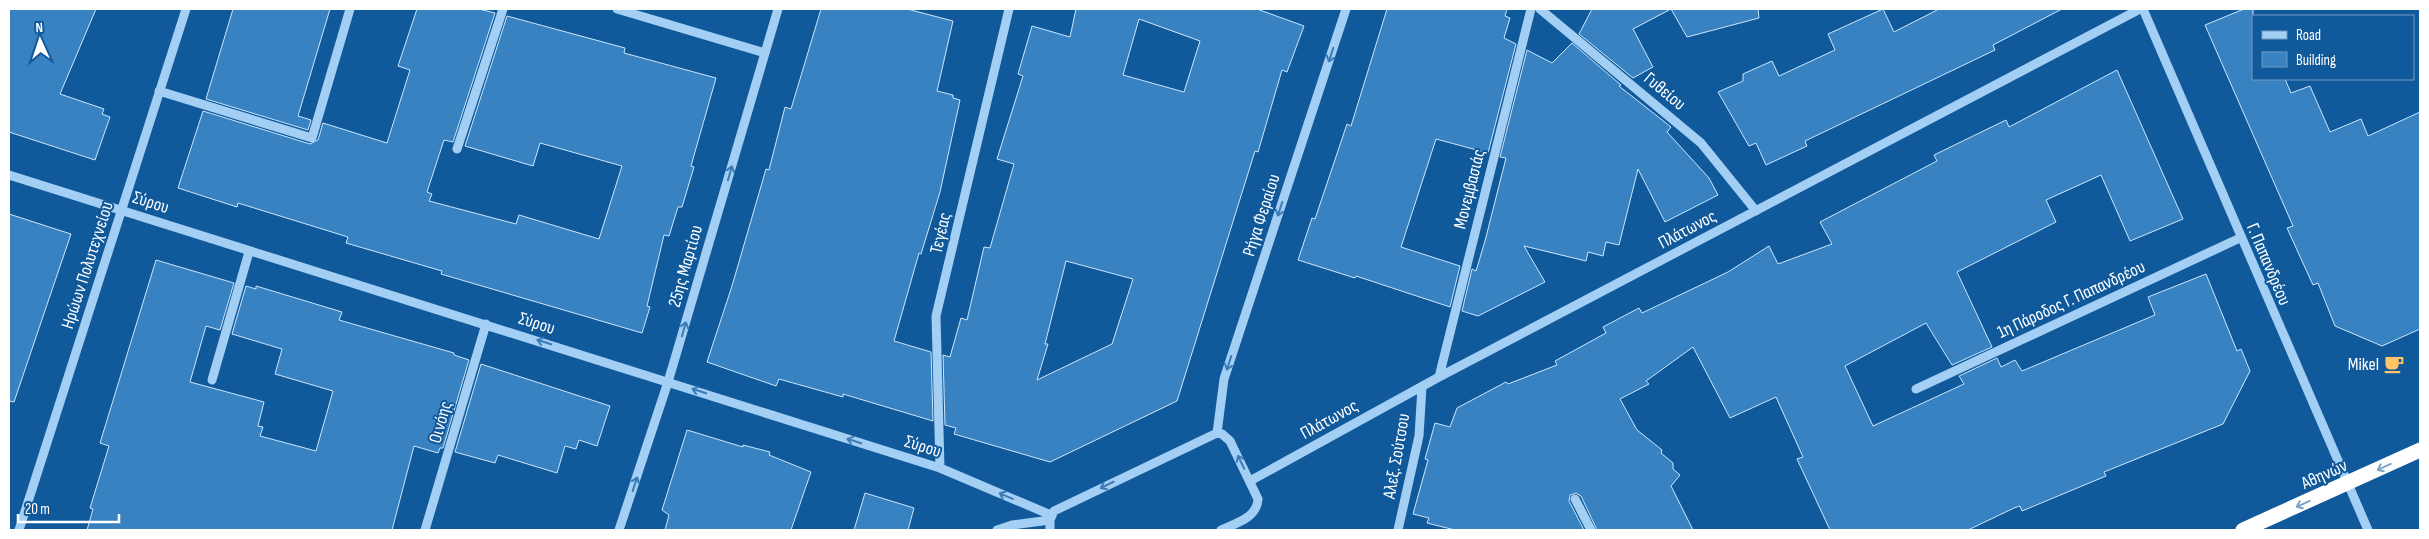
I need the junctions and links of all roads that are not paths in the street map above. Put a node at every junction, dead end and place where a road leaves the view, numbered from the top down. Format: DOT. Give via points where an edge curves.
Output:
graph roads {
  1 [pos="186,9"];
  2 [pos="350,9"];
  3 [pos="502,9"];
  4 [pos="618,9"];
  5 [pos="778,9"];
  6 [pos="1009,9"];
  7 [pos="1346,9"];
  8 [pos="1531,9"];
  9 [pos="1540,9"];
  10 [pos="2142,9"];
  11 [pos="765,53"];
  12 [pos="159,91"];
  13 [pos="457,149"];
  14 [pos="9,175"];
  15 [pos="122,210"];
  16 [pos="1756,212"];
  17 [pos="2240,238"];
  18 [pos="249,252"];
  19 [pos="486,324"];
  20 [pos="1439,377"];
  21 [pos="212,380"];
  22 [pos="668,382"];
  23 [pos="1422,387"];
  24 [pos="1916,389"];
  25 [pos="1217,434"];
  26 [pos="2420,450"];
  27 [pos="940,468"];
  28 [pos="1250,481"];
  29 [pos="2348,484"];
  30 [pos="1575,499"];
  31 [pos="1050,518"];
  32 [pos="19,530"];
  33 [pos="425,530"];
  34 [pos="619,530"];
  35 [pos="997,530"];
  36 [pos="1050,530"];
  37 [pos="1221,530"];
  38 [pos="1398,530"];
  39 [pos="1591,530"];
  40 [pos="2243,530"];
  41 [pos="2368,530"];
  1 -- 12 [label="street, Ηρώων Πολυτεχνείου"];
  2 -- 12 [label="street" via="312,138"];
  3 -- 13 [label="street"];
  4 -- 11 [label="street"];
  5 -- 11 [label="street, 25ης Μαρτίου"];
  6 -- 27 [label="street, Τεγέας" via="936,316"];
  7 -- 25 [label="street, Ρήγα Φεραίου, one-way" via="1224,379"];
  8 -- 20 [label="street, Μονεμβασιάς"];
  9 -- 16 [label="street, Γυθείου" via="1701,143"];
  10 -- 16 [label="street, Πλάτωνος"];
  10 -- 17 [label="street, Γ. Παπανδρέου"];
  22 -- 11 [label="street, 25ης Μαρτίου, one-way"];
  12 -- 15 [label="street, Ηρώων Πολυτεχνείου"];
  14 -- 15 [label="street, Σύρου"];
  15 -- 18 [label="street, Σύρου"];
  15 -- 32 [label="street, Ηρώων Πολυτεχνείου"];
  16 -- 20 [label="street, Πλάτωνος"];
  17 -- 24 [label="street, 1η Πάροδος Γ. Παπανδρέου"];
  17 -- 29 [label="street, Γ. Παπανδρέου"];
  18 -- 19 [label="street, Σύρου"];
  18 -- 21 [label="street"];
  22 -- 19 [label="street, Σύρου, one-way"];
  19 -- 33 [label="street, Οινόης"];
  20 -- 23 [label="street, Πλάτωνος"];
  27 -- 22 [label="street, Σύρου, one-way"];
  34 -- 22 [label="street, 25ης Μαρτίου, one-way"];
  23 -- 28 [label="street, Πλάτωνος"];
  23 -- 38 [label="street, Αλεξ. Σούτσου" via="1419,436"];
  28 -- 25 [label="street, one-way" via="1230,441"];
  25 -- 31 [label="street, one-way" via="1054,511"];
  26 -- 29 [label="highway, Αθηνών, one-way"];
  31 -- 27 [label="street, Σύρου, one-way"];
  28 -- 37 [label="street" via="1258,499 1257,507 1252,515"];
  29 -- 40 [label="highway, Αθηνών, one-way"];
  29 -- 41 [label="street, Γ. Παπανδρέου"];
  30 -- 39 [label="street"];
  31 -- 35 [label="street"];
  31 -- 36 [label="street"];
}
